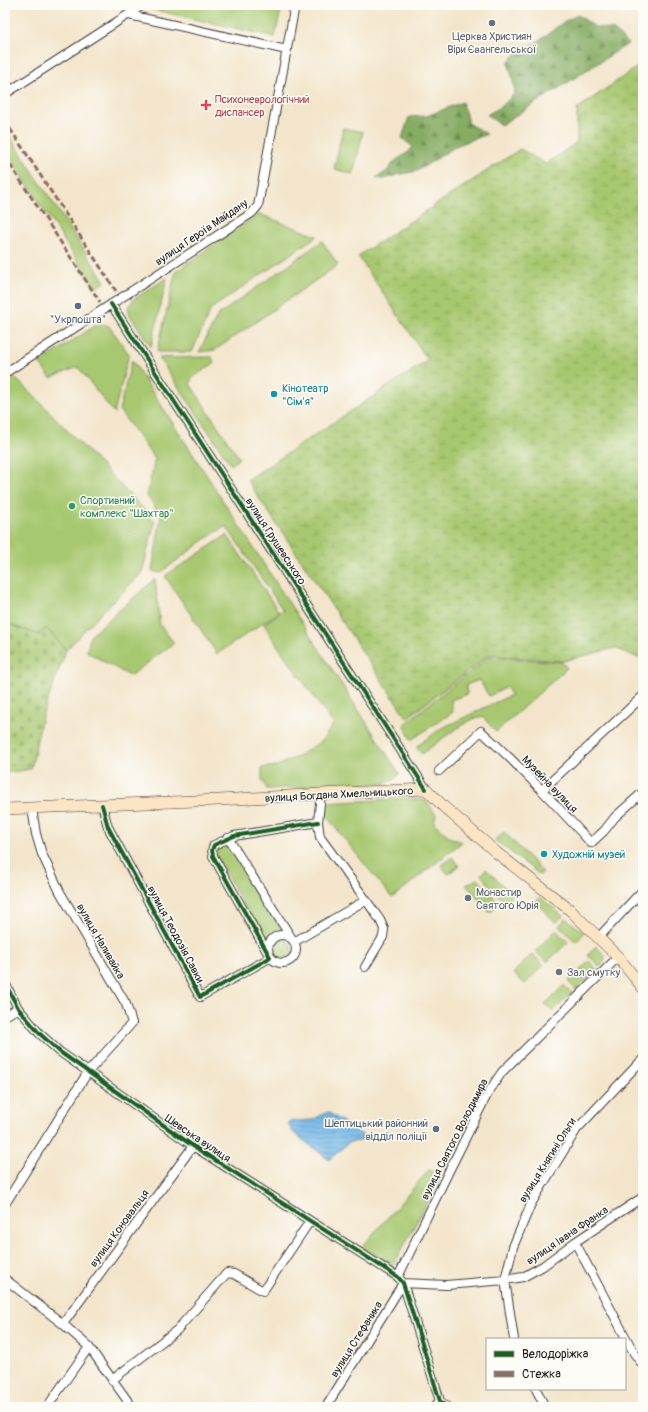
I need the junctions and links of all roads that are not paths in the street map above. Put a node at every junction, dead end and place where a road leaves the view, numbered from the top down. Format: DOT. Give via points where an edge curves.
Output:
graph roads {
  1 [pos="143,5"];
  2 [pos="296,5"];
  3 [pos="129,14"];
  4 [pos="287,50"];
  5 [pos="5,94"];
  6 [pos="111,304"];
  7 [pos="5,373"];
  8 [pos="643,696"];
  9 [pos="438,771"];
  10 [pos="426,789"];
  11 [pos="542,790"];
  12 [pos="643,792"];
  13 [pos="321,794"];
  14 [pos="102,805"];
  15 [pos="32,808"];
  16 [pos="5,809"];
  17 [pos="318,822"];
  18 [pos="228,838"];
  19 [pos="643,890"];
  20 [pos="366,900"];
  21 [pos="599,937"];
  22 [pos="294,942"];
  23 [pos="270,957"];
  24 [pos="618,957"];
  25 [pos="365,967"];
  26 [pos="5,983"];
  27 [pos="643,988"];
  28 [pos="18,1008"];
  29 [pos="5,1016"];
  30 [pos="643,1060"];
  31 [pos="88,1072"];
  32 [pos="193,1146"];
  33 [pos="643,1197"];
  34 [pos="5,1204"];
  35 [pos="310,1221"];
  36 [pos="575,1242"];
  37 [pos="5,1279"];
  38 [pos="401,1280"];
  39 [pos="505,1280"];
  40 [pos="63,1324"];
  41 [pos="514,1338"];
  42 [pos="89,1347"];
  43 [pos="642,1364"];
  44 [pos="112,1380"];
  45 [pos="536,1390"];
  46 [pos="437,1404"];
  47 [pos="47,1407"];
  48 [pos="132,1407"];
  49 [pos="326,1407"];
  50 [pos="447,1407"];
  51 [pos="545,1407"];
  1 -- 3 [label="street"];
  2 -- 4 [label="street, вулиця Героїв Майдану"];
  3 -- 4 [label="street"];
  3 -- 5 [label="street"];
  4 -- 6 [label="street, вулиця Героїв Майдану" via="258,206 252,213 189,255"];
  6 -- 7 [label="street, вулиця Героїв Майдану"];
  6 -- 10 [label="street, вулиця Грушевського"];
  8 -- 11 [label="street"];
  9 -- 11 [label="street, Музейна вулиця" via="481,731"];
  10 -- 13 [label="main road, вулиця Богдана Хмельницького"];
  10 -- 21 [label="main road, вулиця Богдана Хмельницького"];
  11 -- 12 [label="street, Музейна вулиця" via="591,843"];
  13 -- 14 [label="main road, вулиця Богдана Хмельницького"];
  13 -- 17 [label="street"];
  14 -- 15 [label="main road, вулиця Богдана Хмельницького"];
  14 -- 23 [label="street, вулиця Теодозія Савки" via="108,827 200,997"];
  15 -- 16 [label="main road, вулиця Богдана Хмельницького"];
  15 -- 31 [label="street, вулиця Наливайка" via="42,854 57,886 126,1004 132,1023"];
  17 -- 18 [label="street"];
  17 -- 20 [label="street" via="320,838"];
  18 -- 22 [label="street"];
  18 -- 23 [label="street" via="214,845 213,856"];
  19 -- 21 [label="street"];
  20 -- 22 [label="street"];
  20 -- 25 [label="street" via="384,929 383,937"];
  21 -- 24 [label="main road, вулиця Богдана Хмельницького"];
  22 -- 23 [label="street" via="296,954 291,960 278,963"];
  22 -- 23 [label="street" via="286,935 275,937 269,946"];
  24 -- 27 [label="main road, вулиця Богдана Хмельницького"];
  24 -- 38 [label="street, вулиця Святого Володимира" via="502,1072 488,1093 448,1173"];
  26 -- 28 [label="street, Шевська вулиця"];
  28 -- 29 [label="street"];
  28 -- 31 [label="street, Шевська вулиця" via="39,1033"];
  30 -- 39 [label="street, вулиця Княгині Ольги" via="577,1129 531,1204 512,1247"];
  31 -- 32 [label="street, Шевська вулиця"];
  31 -- 34 [label="street"];
  32 -- 35 [label="street, Шевська вулиця"];
  32 -- 40 [label="street, вулиця Коновальця"];
  33 -- 36 [label="street, вулиця Івана Франка"];
  35 -- 38 [label="street, Шевська вулиця"];
  35 -- 44 [label="street" via="263,1291 234,1274 227,1273 177,1330"];
  36 -- 39 [label="street, вулиця Івана Франка" via="543,1266 523,1277"];
  36 -- 43 [label="street"];
  37 -- 40 [label="street"];
  38 -- 39 [label="street, вулиця Івана Франка" via="446,1285"];
  38 -- 46 [label="street"];
  38 -- 49 [label="street, вулиця Стефаника"];
  39 -- 41 [label="street, вулиця Княгині Ольги"];
  40 -- 42 [label="street"];
  42 -- 44 [label="street"];
  42 -- 47 [label="street"];
  44 -- 48 [label="street"];
  45 -- 51 [label="street"];
  46 -- 50 [label="street"];
}
